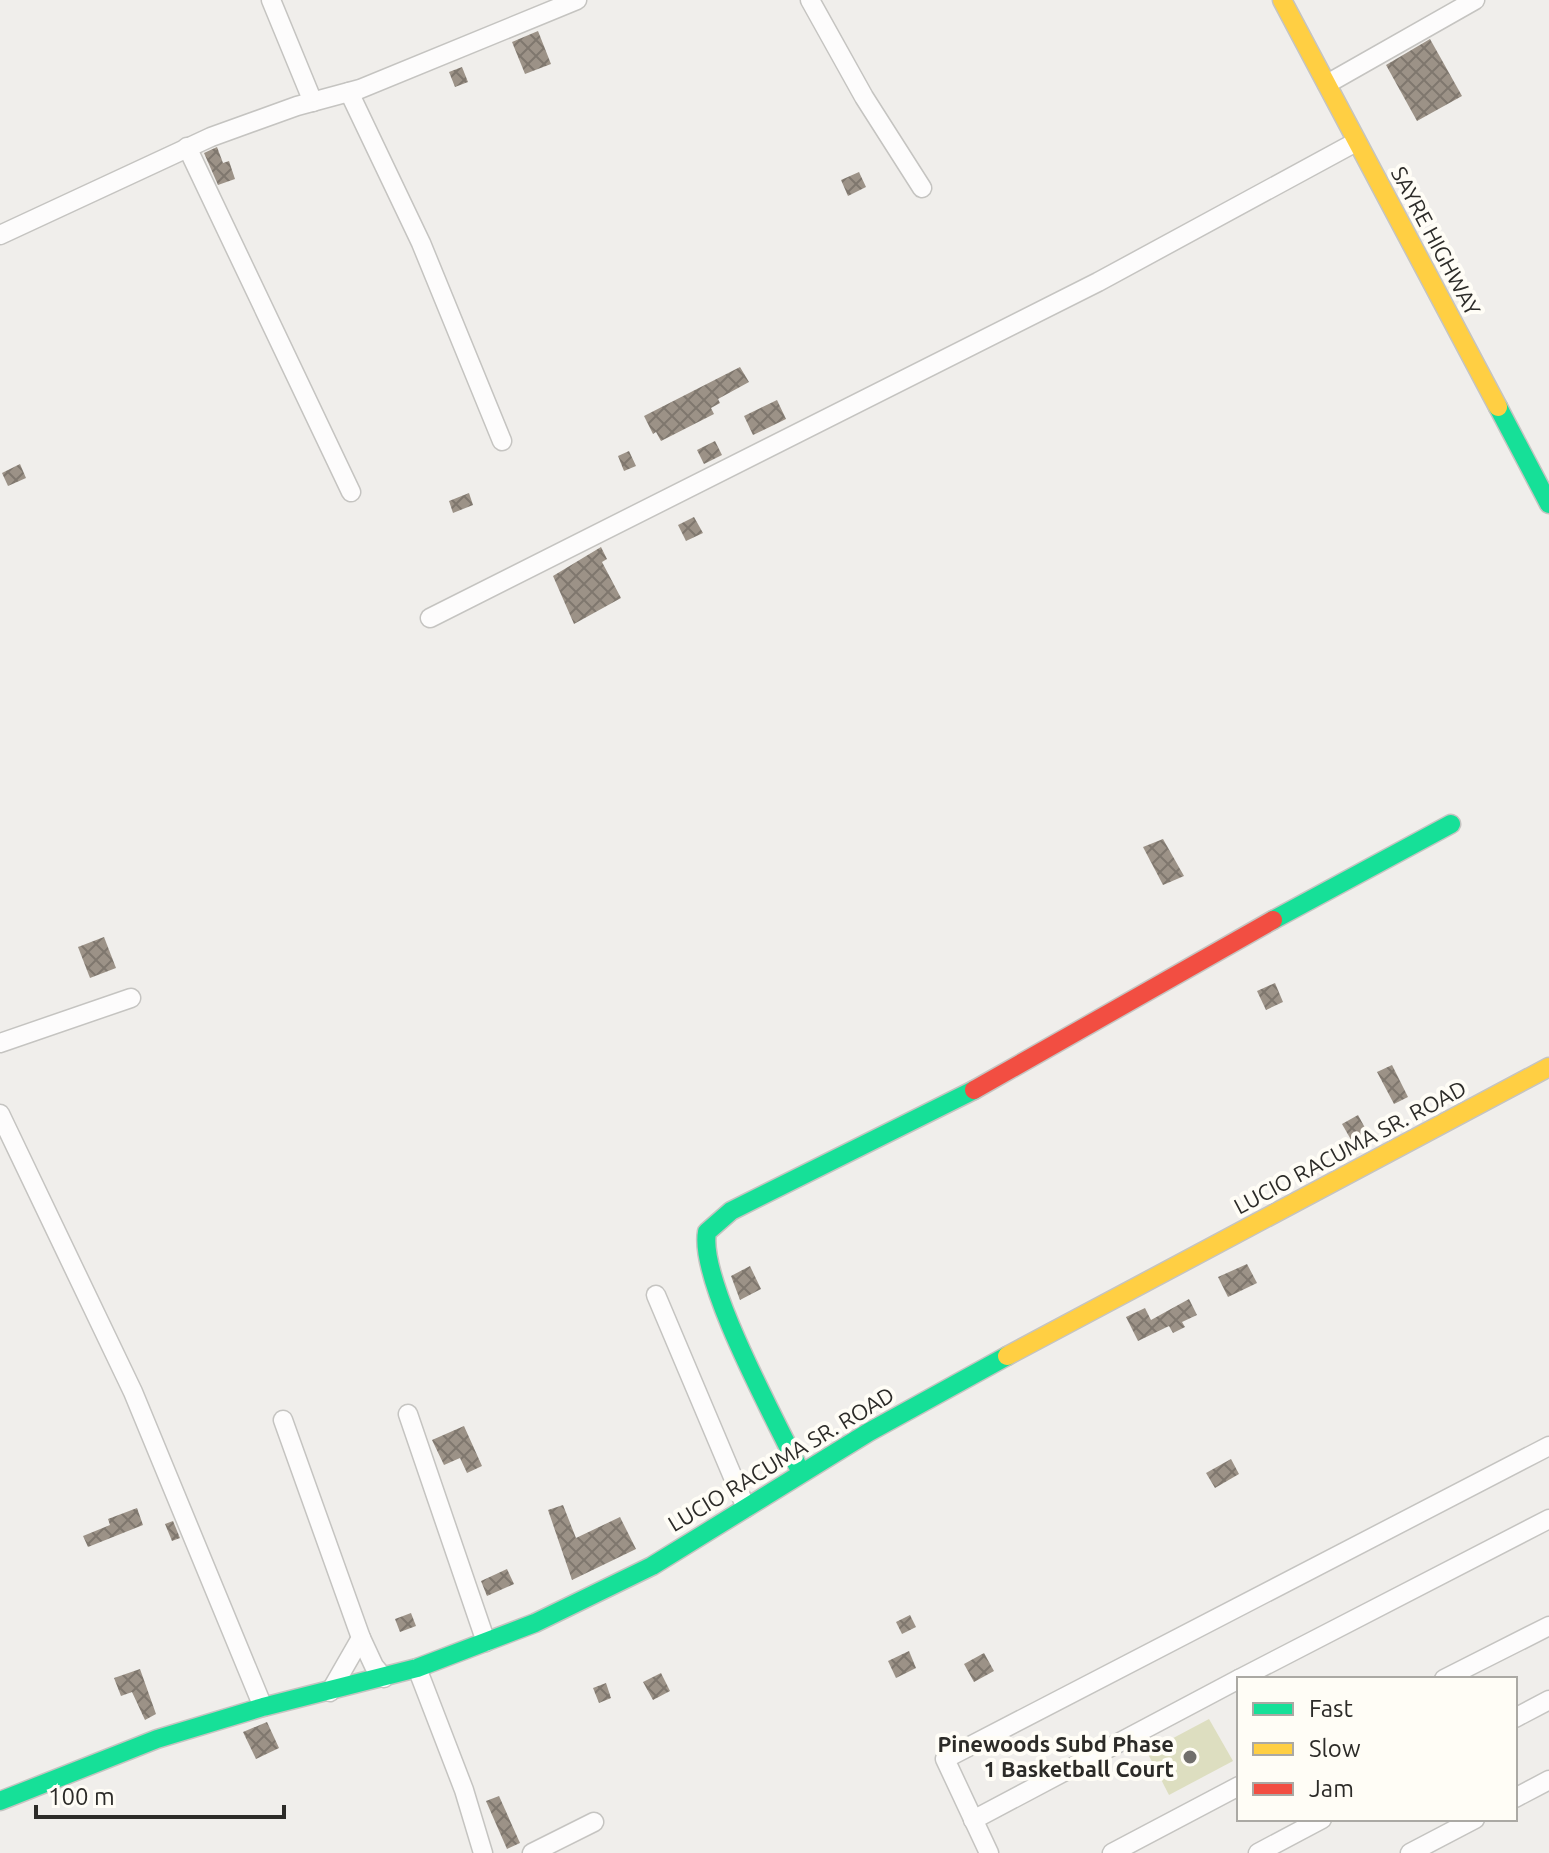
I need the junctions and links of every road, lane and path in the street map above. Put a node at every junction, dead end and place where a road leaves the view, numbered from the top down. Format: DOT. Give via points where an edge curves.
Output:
graph roads {
  1 [pos="271,0"];
  2 [pos="577,0"];
  3 [pos="810,0"];
  4 [pos="1282,0"];
  5 [pos="1475,0"];
  6 [pos="1327,84"];
  7 [pos="349,92"];
  8 [pos="313,102"];
  9 [pos="1356,142"];
  10 [pos="187,147"];
  11 [pos="922,188"];
  12 [pos="0,235"];
  13 [pos="502,441"];
  14 [pos="351,492"];
  15 [pos="1549,504"];
  16 [pos="430,618"];
  17 [pos="1451,824"];
  18 [pos="131,998"];
  19 [pos="0,1043"];
  20 [pos="1544,1070"];
  21 [pos="1549,1090"];
  22 [pos="0,1114"];
  23 [pos="656,1295"];
  24 [pos="408,1414"];
  25 [pos="283,1420"];
  26 [pos="1549,1446"];
  27 [pos="801,1473"];
  28 [pos="746,1508"];
  29 [pos="1549,1519"];
  30 [pos="1549,1626"];
  31 [pos="361,1638"];
  32 [pos="486,1642"];
  33 [pos="417,1668"];
  34 [pos="1243,1677"];
  35 [pos="1448,1677"];
  36 [pos="384,1678"];
  37 [pos="1237,1680"];
  38 [pos="330,1692"];
  39 [pos="1549,1700"];
  40 [pos="263,1707"];
  41 [pos="1517,1717"];
  42 [pos="1549,1780"];
  43 [pos="1237,1787"];
  44 [pos="1517,1797"];
  45 [pos="0,1801"];
  46 [pos="973,1820"];
  47 [pos="1318,1821"];
  48 [pos="1471,1821"];
  49 [pos="594,1822"];
  50 [pos="483,1853"];
  51 [pos="532,1853"];
  52 [pos="989,1853"];
  53 [pos="1112,1853"];
  54 [pos="1258,1853"];
  55 [pos="1410,1853"];
  1 -- 8 [label="street"];
  2 -- 7 [label="street"];
  3 -- 11 [label="street"];
  4 -- 6 [label="main road, SAYRE HIGHWAY"];
  5 -- 6 [label="street"];
  6 -- 9 [label="main road, SAYRE HIGHWAY"];
  7 -- 8 [label="street"];
  7 -- 13 [label="street" via="416,232"];
  8 -- 10 [label="street"];
  9 -- 15 [label="main road, SAYRE HIGHWAY"];
  9 -- 16 [label="street" via="1098,282"];
  10 -- 12 [label="street"];
  10 -- 14 [label="street"];
  17 -- 27 [label="main road" via="962,1097 731,1211 708,1228 705,1241 715,1283"];
  18 -- 19 [label="street"];
  20 -- 21 [label="street"];
  20 -- 27 [label="main road, LUCIO RACUMA SR. ROAD" via="933,1396"];
  22 -- 40 [label="street" via="133,1392"];
  23 -- 28 [label="street"];
  24 -- 32 [label="street"];
  25 -- 31 [label="street"];
  26 -- 46 [label="street" via="945,1759"];
  27 -- 28 [label="main road, LUCIO RACUMA SR. ROAD"];
  28 -- 32 [label="main road, LUCIO RACUMA SR. ROAD" via="652,1566"];
  29 -- 34 [label="street"];
  30 -- 35 [label="street"];
  31 -- 36 [label="street"];
  31 -- 38 [label="street"];
  32 -- 33 [label="main road, LUCIO RACUMA SR. ROAD"];
  33 -- 36 [label="main road, LUCIO RACUMA SR. ROAD"];
  33 -- 50 [label="street"];
  36 -- 38 [label="main road, LUCIO RACUMA SR. ROAD"];
  37 -- 46 [label="street"];
  38 -- 40 [label="main road, LUCIO RACUMA SR. ROAD"];
  39 -- 41 [label="street"];
  40 -- 45 [label="main road, LUCIO RACUMA SR. ROAD" via="157,1739"];
  42 -- 44 [label="street"];
  43 -- 53 [label="street"];
  46 -- 52 [label="street"];
  47 -- 54 [label="street"];
  48 -- 55 [label="street"];
  49 -- 51 [label="street"];
}
